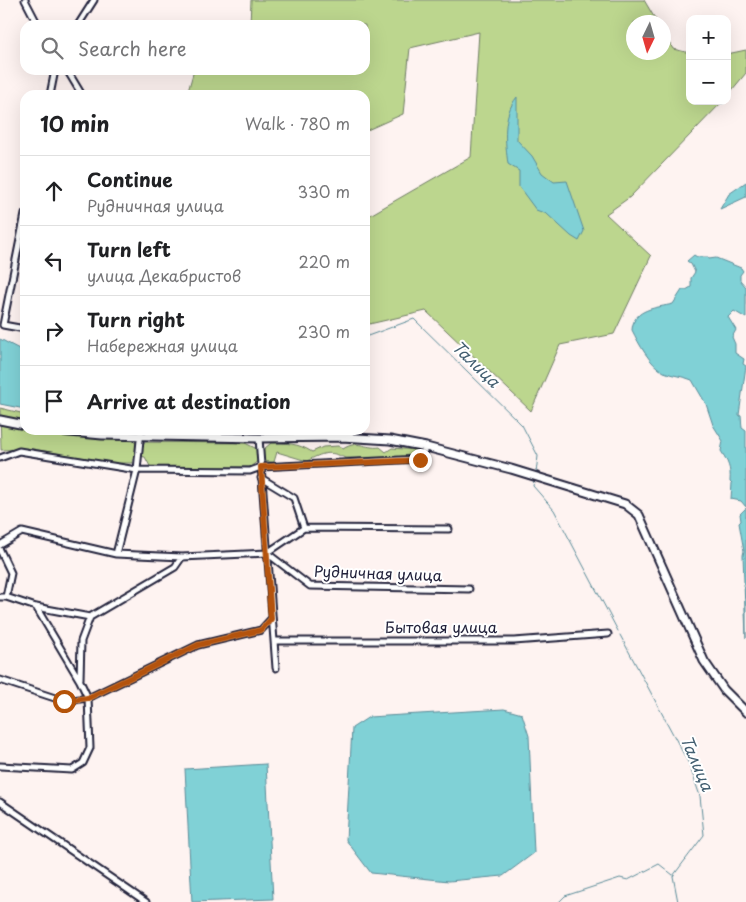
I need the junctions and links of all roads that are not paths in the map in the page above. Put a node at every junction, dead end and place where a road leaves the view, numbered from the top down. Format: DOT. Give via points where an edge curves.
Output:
graph roads {
  1 [pos="24,0"];
  2 [pos="94,0"];
  3 [pos="35,20"];
  4 [pos="81,20"];
  5 [pos="54,75"];
  6 [pos="70,75"];
  7 [pos="51,90"];
  8 [pos="79,90"];
  9 [pos="20,247"];
  10 [pos="20,327"];
  11 [pos="0,420"];
  12 [pos="20,424"];
  13 [pos="140,435"];
  14 [pos="200,435"];
  15 [pos="259,438"];
  16 [pos="426,447"];
  17 [pos="0,458"];
  18 [pos="261,467"];
  19 [pos="137,470"];
  20 [pos="261,478"];
  21 [pos="304,528"];
  22 [pos="449,529"];
  23 [pos="0,544"];
  24 [pos="0,550"];
  25 [pos="267,553"];
  26 [pos="116,554"];
  27 [pos="182,557"];
  28 [pos="469,590"];
  29 [pos="3,597"];
  30 [pos="36,607"];
  31 [pos="90,617"];
  32 [pos="271,619"];
  33 [pos="608,634"];
  34 [pos="274,640"];
  35 [pos="276,668"];
  36 [pos="0,680"];
  37 [pos="80,681"];
  38 [pos="88,698"];
  39 [pos="746,712"];
  40 [pos="0,766"];
  41 [pos="0,802"];
  42 [pos="146,902"];
  1 -- 3 [label="street"];
  2 -- 4 [label="street"];
  5 -- 7 [label="street"];
  6 -- 8 [label="street"];
  9 -- 10 [label="street" via="3,325"];
  11 -- 12 [label="street"];
  13 -- 19 [label="street"];
  14 -- 15 [label="street"];
  15 -- 16 [label="street" via="342,437 390,440"];
  15 -- 18 [label="street"];
  16 -- 18 [label="street" via="420,460"];
  16 -- 39 [label="street" via="625,504 638,515 704,661 724,690"];
  17 -- 19 [label="street" via="19,451"];
  18 -- 19 [label="street" via="250,471"];
  18 -- 20 [label="street"];
  19 -- 26 [label="street"];
  20 -- 21 [label="street" via="294,498"];
  20 -- 25 [label="street"];
  21 -- 22 [label="street"];
  21 -- 25 [label="street"];
  23 -- 26 [label="street" via="22,532"];
  24 -- 29 [label="street" via="11,573"];
  25 -- 27 [label="street"];
  25 -- 28 [label="street, Рудничная улица" via="310,586"];
  25 -- 32 [label="street"];
  26 -- 27 [label="street"];
  27 -- 31 [label="street" via="175,567"];
  29 -- 30 [label="street"];
  30 -- 31 [label="street"];
  30 -- 37 [label="street"];
  31 -- 37 [label="street" via="81,642"];
  32 -- 34 [label="street"];
  32 -- 38 [label="street" via="261,630 198,645"];
  33 -- 34 [label="street, Бытовая улица" via="514,641"];
  34 -- 35 [label="street"];
  36 -- 38 [label="street" via="64,701"];
  37 -- 38 [label="street"];
  38 -- 40 [label="street" via="90,748 83,763 72,770"];
  41 -- 42 [label="street"];
}
